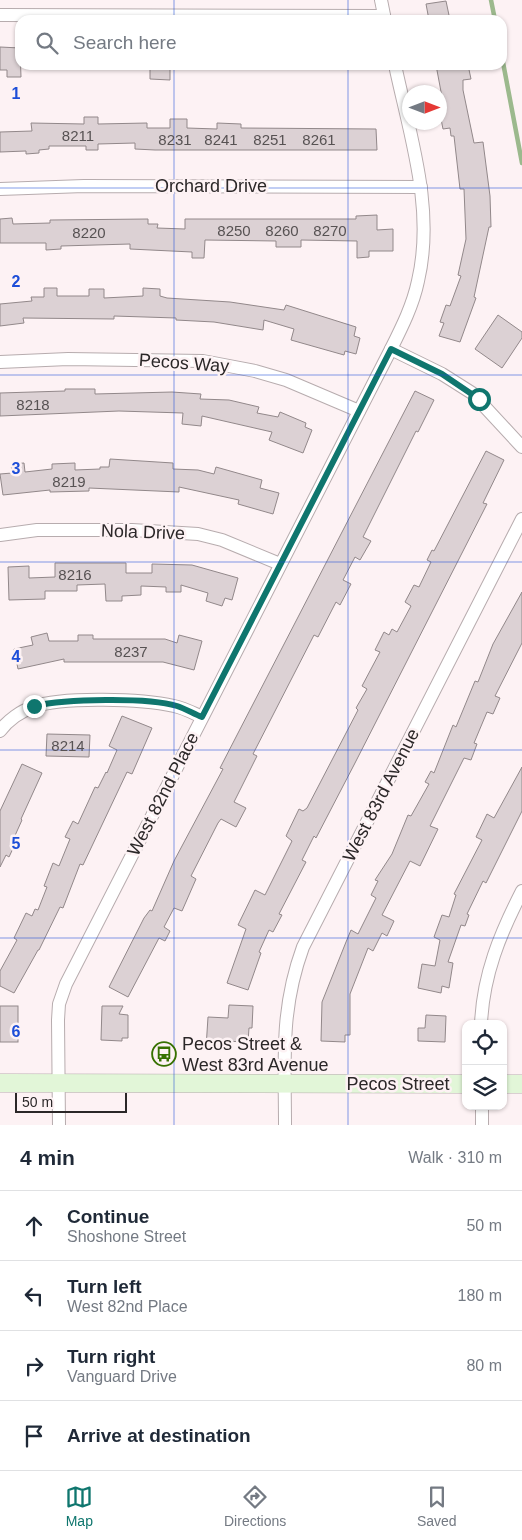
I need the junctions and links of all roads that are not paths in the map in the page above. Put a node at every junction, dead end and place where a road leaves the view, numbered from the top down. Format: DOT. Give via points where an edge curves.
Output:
graph roads {
  1 [pos="381,0"];
  2 [pos="0,15"];
  3 [pos="15,15"];
  4 [pos="384,15"];
  5 [pos="396,70"];
  6 [pos="421,187"];
  7 [pos="0,189"];
  8 [pos="391,349"];
  9 [pos="0,362"];
  10 [pos="359,411"];
  11 [pos="522,447"];
  12 [pos="522,519"];
  13 [pos="0,535"];
  14 [pos="280,564"];
  15 [pos="202,717"];
  16 [pos="0,731"];
  17 [pos="522,891"];
  18 [pos="481,1020"];
  19 [pos="0,1083"];
  20 [pos="59,1083"];
  21 [pos="285,1084"];
  22 [pos="462,1084"];
  23 [pos="507,1084"];
  24 [pos="522,1084"];
  25 [pos="482,1110"];
  26 [pos="59,1125"];
  27 [pos="285,1125"];
  28 [pos="482,1125"];
  1 -- 4 [label="street"];
  2 -- 3 [label="street"];
  5 -- 6 [label="street, West 82nd Place"];
  6 -- 7 [label="street, Orchard Drive" via="84,186"];
  6 -- 8 [label="street, West 82nd Place" via="424,249 418,281"];
  8 -- 10 [label="street, West 82nd Place"];
  8 -- 11 [label="street" via="472,393"];
  9 -- 10 [label="street, Pecos Way" via="68,359 202,361 286,380"];
  10 -- 14 [label="street, West 82nd Place"];
  12 -- 21 [label="street, West 83rd Avenue" via="303,947 285,1015"];
  13 -- 14 [label="street, Nola Drive" via="37,530 198,534 222,540"];
  14 -- 15 [label="street, West 82nd Place"];
  15 -- 16 [label="street" via="177,706 152,702 50,702 19,713"];
  15 -- 20 [label="street, West 82nd Place" via="66,984 58,1020"];
  17 -- 18 [label="street" via="491,960"];
  19 -- 20 [label="main road, Pecos Street"];
  20 -- 21 [label="main road, Pecos Street"];
  20 -- 26 [label="street, West 82nd Place"];
  21 -- 22 [label="main road, Pecos Street"];
  21 -- 27 [label="street, West 83rd Avenue"];
  23 -- 24 [label="main road"];
  25 -- 28 [label="street"];
}
